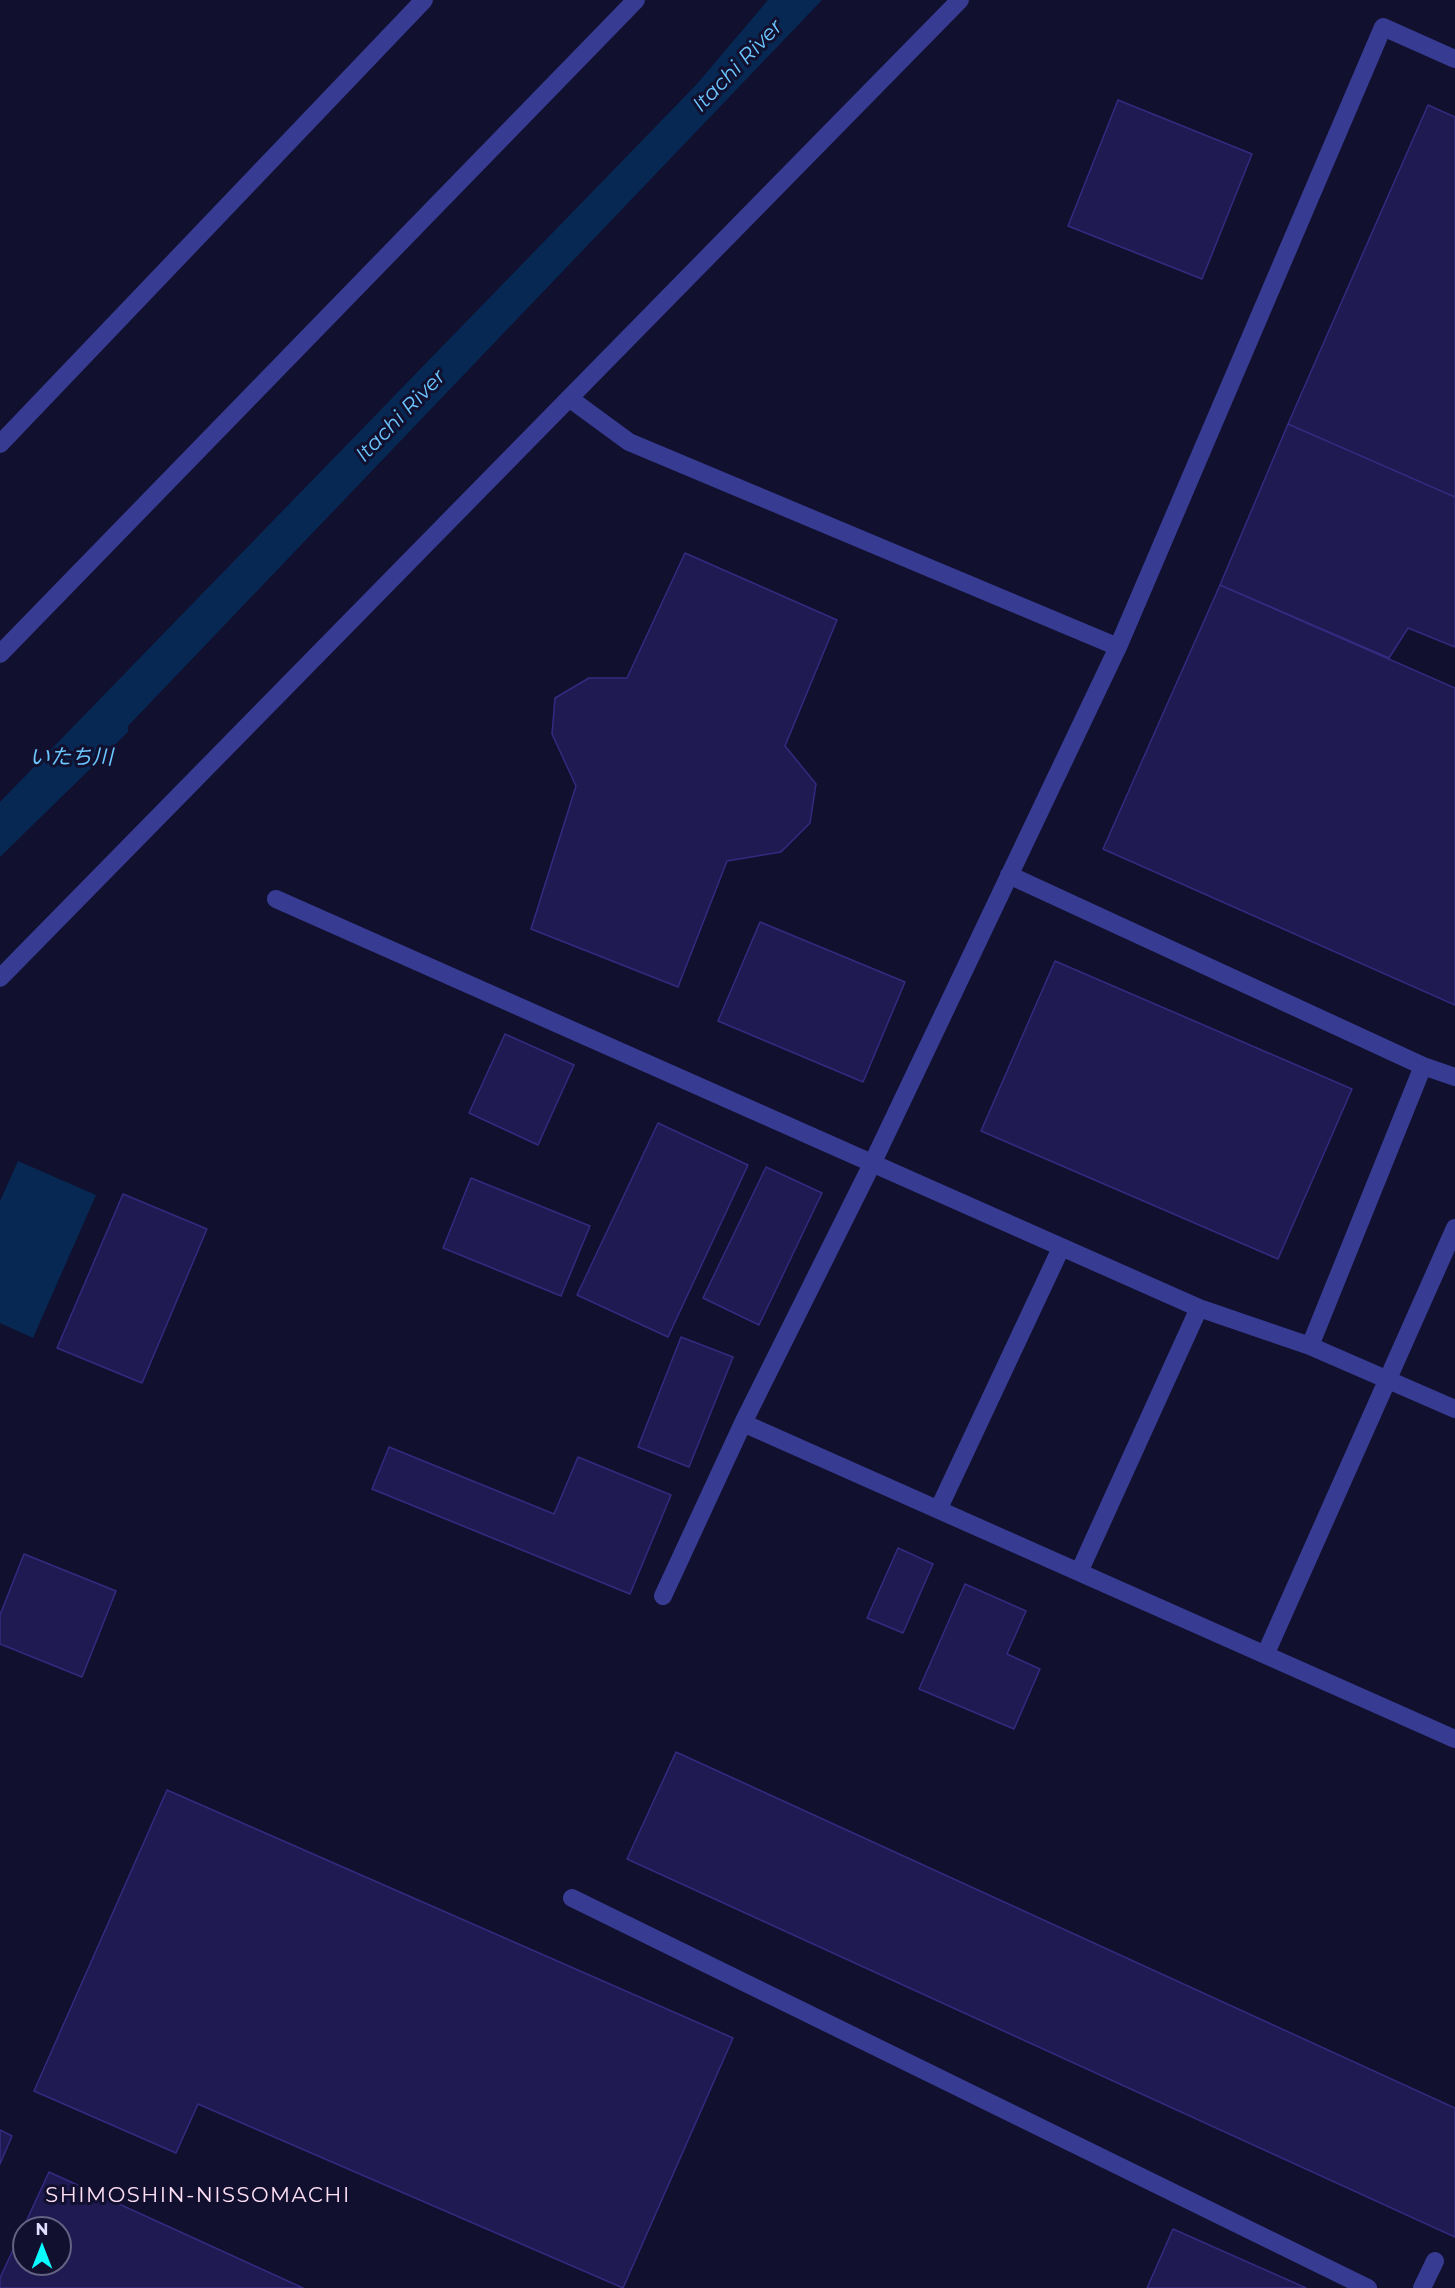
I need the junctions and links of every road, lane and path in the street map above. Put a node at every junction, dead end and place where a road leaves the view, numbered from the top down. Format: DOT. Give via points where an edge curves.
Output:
graph roads {
  1 [pos="424,0"];
  2 [pos="636,0"];
  3 [pos="960,0"];
  4 [pos="1455,59"];
  5 [pos="569,398"];
  6 [pos="0,444"];
  7 [pos="1118,647"];
  8 [pos="0,654"];
  9 [pos="1009,875"];
  10 [pos="276,899"];
  11 [pos="0,978"];
  12 [pos="1423,1066"];
  13 [pos="1455,1077"];
  14 [pos="872,1164"];
  15 [pos="1455,1228"];
  16 [pos="1061,1248"];
  17 [pos="1199,1308"];
  18 [pos="1310,1346"];
  19 [pos="1388,1380"];
  20 [pos="1455,1409"];
  21 [pos="743,1423"];
  22 [pos="939,1509"];
  23 [pos="1080,1570"];
  24 [pos="663,1596"];
  25 [pos="1266,1653"];
  26 [pos="1455,1738"];
  27 [pos="572,1898"];
  28 [pos="1434,2261"];
  29 [pos="1368,2288"];
  30 [pos="1422,2288"];
  1 -- 6 [label="street"];
  2 -- 8 [label="street"];
  3 -- 5 [label="street"];
  4 -- 7 [label="street" via="1383,27"];
  5 -- 7 [label="street" via="629,442"];
  5 -- 11 [label="street"];
  7 -- 9 [label="street"];
  9 -- 12 [label="street"];
  9 -- 14 [label="street"];
  10 -- 14 [label="street"];
  12 -- 13 [label="street"];
  12 -- 18 [label="street"];
  14 -- 16 [label="street"];
  14 -- 21 [label="street"];
  15 -- 19 [label="street"];
  16 -- 17 [label="street"];
  16 -- 22 [label="street"];
  17 -- 18 [label="street"];
  17 -- 23 [label="street"];
  18 -- 19 [label="street"];
  19 -- 20 [label="street"];
  19 -- 25 [label="street"];
  21 -- 22 [label="street"];
  21 -- 24 [label="street"];
  22 -- 23 [label="street"];
  23 -- 25 [label="street"];
  25 -- 26 [label="street"];
  27 -- 29 [label="street"];
  28 -- 30 [label="street"];
}
